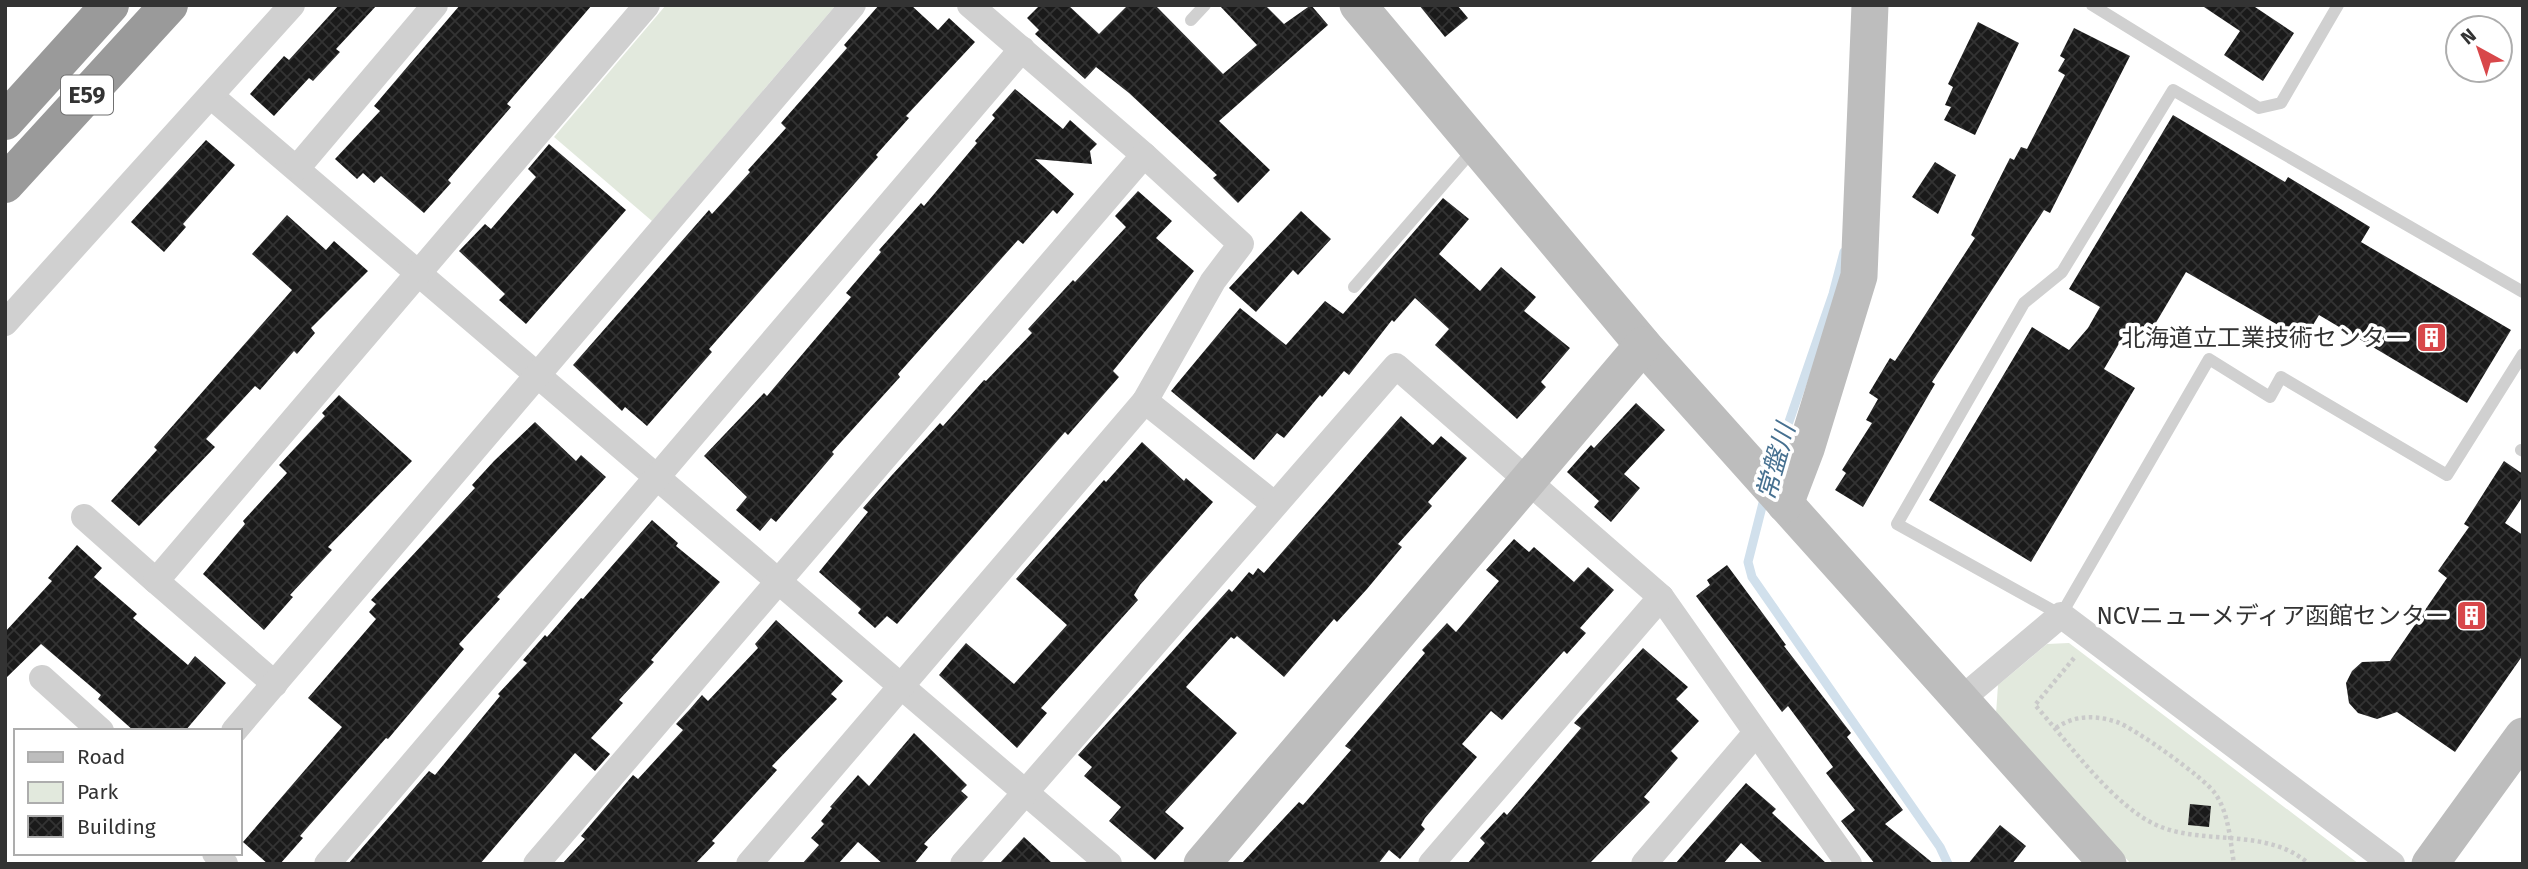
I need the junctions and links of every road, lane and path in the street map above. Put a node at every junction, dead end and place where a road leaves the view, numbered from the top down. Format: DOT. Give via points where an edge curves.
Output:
graph roads {
  1 [pos="110,5"];
  2 [pos="169,5"];
  3 [pos="292,5"];
  4 [pos="435,5"];
  5 [pos="647,5"];
  6 [pos="853,5"];
  7 [pos="970,5"];
  8 [pos="1205,5"];
  9 [pos="1358,5"];
  10 [pos="1870,5"];
  11 [pos="2092,5"];
  12 [pos="2338,5"];
  13 [pos="1191,20"];
  14 [pos="1022,50"];
  15 [pos="211,96"];
  16 [pos="5,121"];
  17 [pos="1478,146"];
  18 [pos="1144,155"];
  19 [pos="298,167"];
  20 [pos="5,184"];
  21 [pos="418,274"];
  22 [pos="1354,287"];
  23 [pos="2523,292"];
  24 [pos="5,323"];
  25 [pos="1643,345"];
  26 [pos="2523,354"];
  27 [pos="536,375"];
  28 [pos="1145,401"];
  29 [pos="658,481"];
  30 [pos="1527,481"];
  31 [pos="1771,488"];
  32 [pos="1274,504"];
  33 [pos="84,517"];
  34 [pos="156,580"];
  35 [pos="776,580"];
  36 [pos="1661,597"];
  37 [pos="2061,615"];
  38 [pos="2084,666"];
  39 [pos="42,678"];
  40 [pos="275,684"];
  41 [pos="902,685"];
  42 [pos="1959,701"];
  43 [pos="2056,728"];
  44 [pos="99,729"];
  45 [pos="236,729"];
  46 [pos="1755,734"];
  47 [pos="2523,736"];
  48 [pos="1024,792"];
  49 [pos="2230,838"];
  50 [pos="327,864"];
  51 [pos="536,864"];
  52 [pos="749,864"];
  53 [pos="963,864"];
  54 [pos="1109,864"];
  55 [pos="1202,864"];
  56 [pos="1431,864"];
  57 [pos="1644,864"];
  58 [pos="1849,864"];
  59 [pos="2108,864"];
  60 [pos="2234,864"];
  61 [pos="2309,864"];
  62 [pos="2392,864"];
  63 [pos="2430,864"];
  1 -- 16 [label="highway, E59"];
  2 -- 20 [label="highway, E59"];
  3 -- 15 [label="street"];
  4 -- 19 [label="street"];
  5 -- 21 [label="street"];
  6 -- 27 [label="street"];
  7 -- 14 [label="street"];
  8 -- 13 [label="lane"];
  9 -- 17 [label="street"];
  10 -- 31 [label="street" via="1859,276 1806,449"];
  11 -- 12 [label="lane" via="2259,108 2281,103"];
  14 -- 18 [label="street"];
  14 -- 29 [label="street"];
  15 -- 19 [label="street"];
  15 -- 24 [label="street"];
  17 -- 22 [label="lane"];
  17 -- 25 [label="street"];
  18 -- 28 [label="street" via="1241,244 1213,281"];
  18 -- 35 [label="street"];
  19 -- 21 [label="street"];
  21 -- 27 [label="street"];
  21 -- 34 [label="street"];
  23 -- 37 [label="lane" via="2173,90 2062,272 2024,303 1897,524"];
  25 -- 30 [label="street"];
  25 -- 31 [label="street"];
  26 -- 37 [label="lane" via="2447,475 2281,377 2270,397 2209,359"];
  27 -- 29 [label="street"];
  27 -- 40 [label="street"];
  28 -- 32 [label="street"];
  28 -- 41 [label="street"];
  29 -- 35 [label="street"];
  29 -- 50 [label="street"];
  30 -- 32 [label="street" via="1396,366"];
  30 -- 36 [label="street"];
  30 -- 55 [label="street"];
  31 -- 42 [label="street"];
  32 -- 48 [label="street"];
  33 -- 34 [label="street"];
  34 -- 40 [label="street"];
  35 -- 41 [label="street"];
  35 -- 51 [label="street"];
  36 -- 46 [label="street"];
  36 -- 56 [label="street"];
  37 -- 42 [label="street"];
  37 -- 62 [label="street"];
  38 -- 43 [label="path" via="2073,657 2035,705"];
  39 -- 44 [label="street"];
  40 -- 45 [label="street"];
  41 -- 48 [label="street"];
  41 -- 52 [label="street"];
  42 -- 59 [label="street"];
  43 -- 49 [label="path" via="2133,813 2194,837"];
  43 -- 49 [label="path" via="2081,716 2119,723 2208,786 2227,818"];
  46 -- 57 [label="street"];
  46 -- 58 [label="street"];
  47 -- 63 [label="street"];
  48 -- 53 [label="street"];
  48 -- 54 [label="street"];
  49 -- 60 [label="path"];
  49 -- 61 [label="path" via="2276,845"];
}
